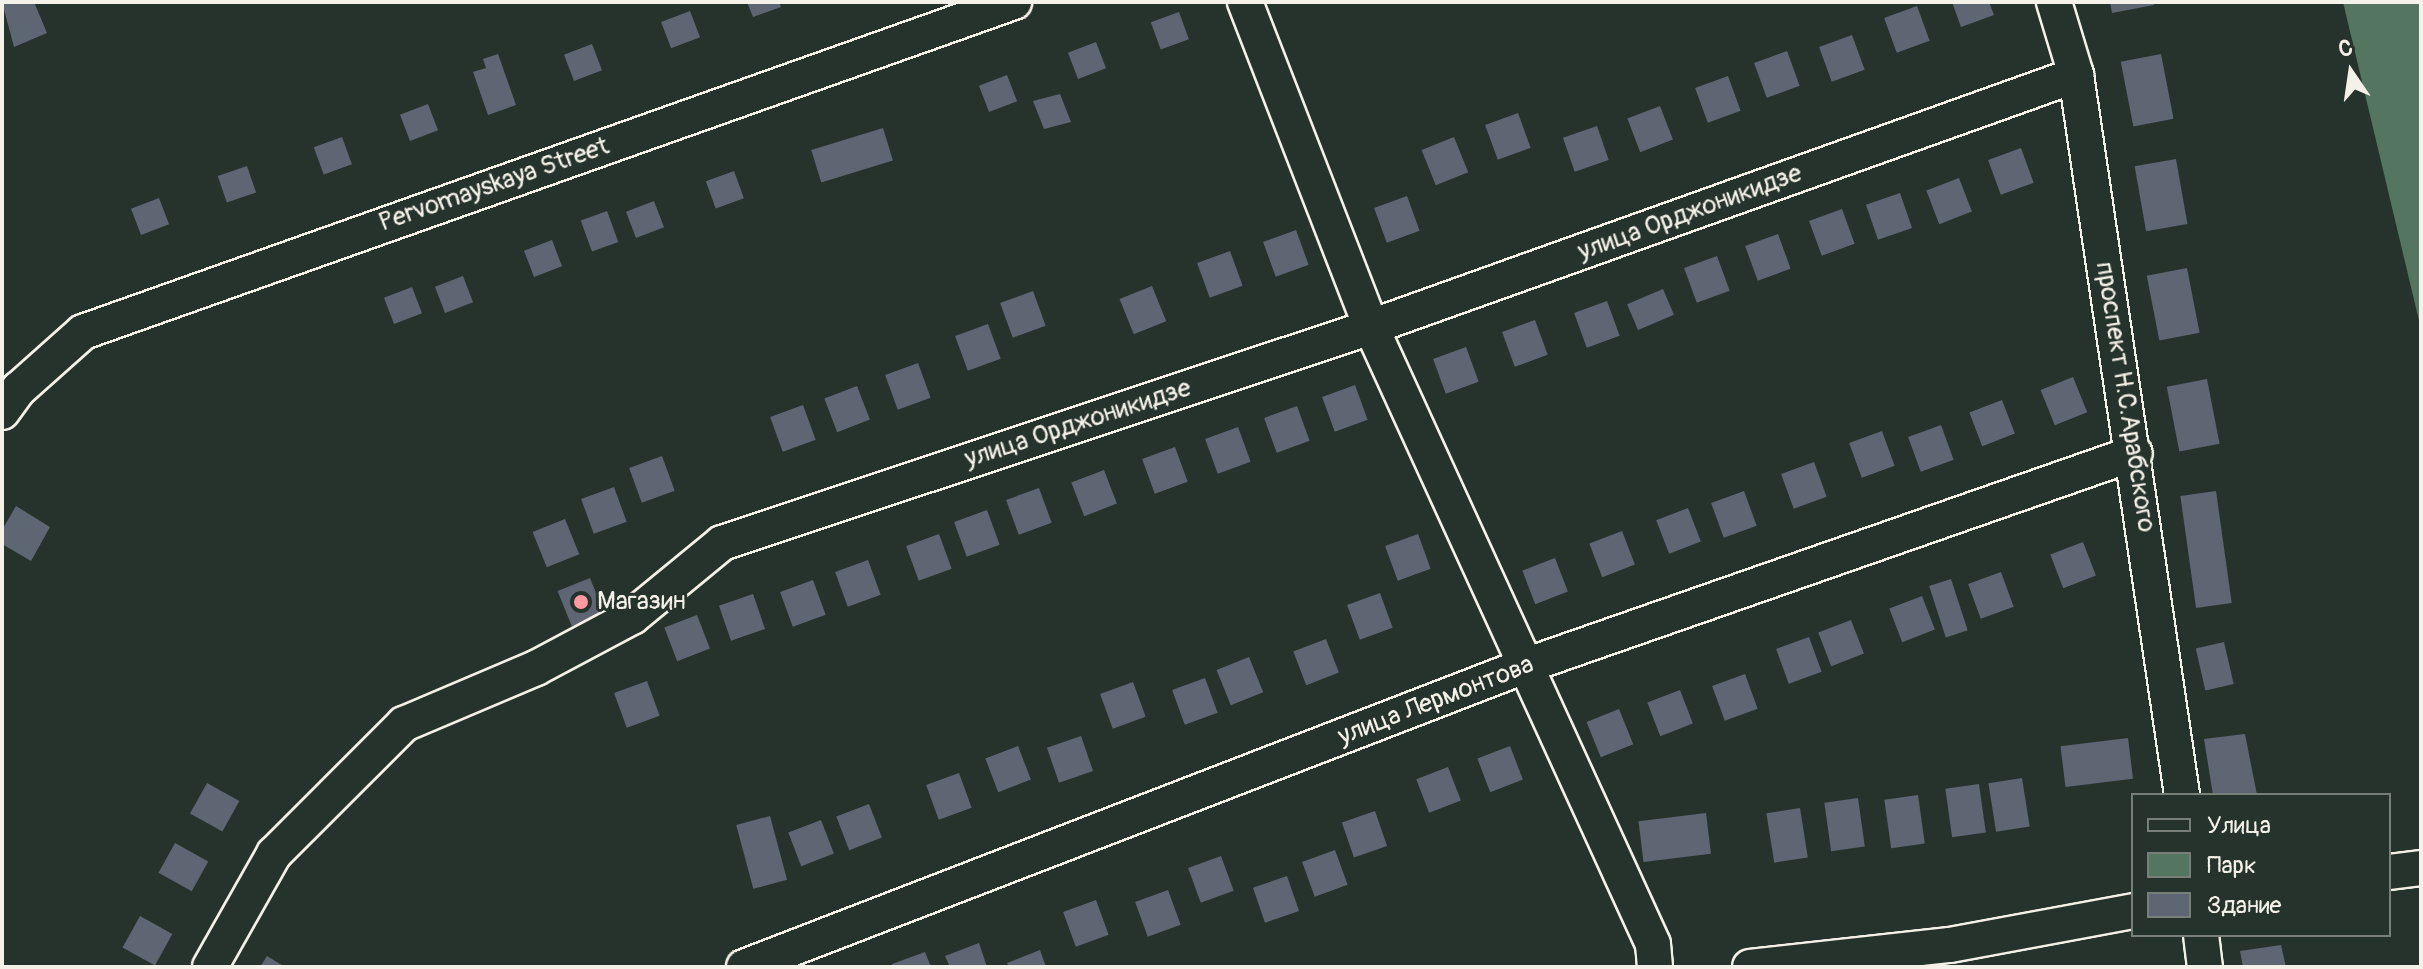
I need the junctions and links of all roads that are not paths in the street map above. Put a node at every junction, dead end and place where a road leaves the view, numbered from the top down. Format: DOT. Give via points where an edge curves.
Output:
graph roads {
  1 [pos="1014,2"];
  2 [pos="1245,2"];
  3 [pos="2054,2"];
  4 [pos="2076,75"];
  5 [pos="1371,327"];
  6 [pos="2,412"];
  7 [pos="2135,453"];
  8 [pos="1522,667"];
  9 [pos="2182,793"];
  10 [pos="2421,868"];
  11 [pos="2391,872"];
  12 [pos="2131,911"];
  13 [pos="2201,937"];
  14 [pos="1952,956"];
  15 [pos="210,967"];
  16 [pos="744,967"];
  17 [pos="1655,967"];
  18 [pos="1750,967"];
  19 [pos="2205,967"];
  1 -- 6 [label="street, Pervomayskaya Street" via="83,332 19,389"];
  2 -- 5 [label="street"];
  3 -- 4 [label="street, проспект Н.С.Арабского"];
  4 -- 5 [label="street, улица Орджоникидзе"];
  4 -- 7 [label="street, проспект Н.С.Арабского"];
  5 -- 8 [label="street"];
  5 -- 15 [label="street, улица Орджоникидзе" via="722,543 632,617 536,668 404,724 274,854"];
  7 -- 8 [label="street, улица Лермонтова"];
  7 -- 9 [label="street, проспект Н.С.Арабского"];
  8 -- 16 [label="street, улица Лермонтова"];
  8 -- 17 [label="street" via="1541,697 1653,944"];
  10 -- 11 [label="street"];
  12 -- 14 [label="street"];
  13 -- 19 [label="street"];
  14 -- 18 [label="street"];
}
